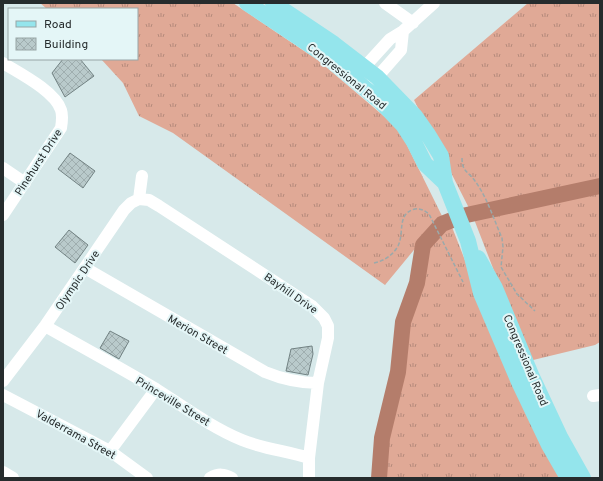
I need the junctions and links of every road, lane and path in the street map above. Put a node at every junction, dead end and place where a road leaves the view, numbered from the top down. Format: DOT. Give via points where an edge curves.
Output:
graph roads {
  1 [pos="247,3"];
  2 [pos="273,3"];
  3 [pos="385,3"];
  4 [pos="434,3"];
  5 [pos="413,22"];
  6 [pos="403,31"];
  7 [pos="3,63"];
  8 [pos="359,73"];
  9 [pos="372,84"];
  10 [pos="462,158"];
  11 [pos="3,168"];
  12 [pos="142,176"];
  13 [pos="25,183"];
  14 [pos="139,199"];
  15 [pos="3,214"];
  16 [pos="468,240"];
  17 [pos="374,263"];
  18 [pos="85,268"];
  19 [pos="464,282"];
  20 [pos="535,311"];
  21 [pos="45,326"];
  22 [pos="3,382"];
  23 [pos="318,383"];
  24 [pos="156,389"];
  25 [pos="3,395"];
  26 [pos="110,451"];
  27 [pos="309,458"];
  28 [pos="3,472"];
  29 [pos="13,478"];
  30 [pos="147,478"];
  31 [pos="210,478"];
  32 [pos="232,478"];
  33 [pos="309,478"];
  34 [pos="568,478"];
  35 [pos="583,478"];
  1 -- 8 [label="main road, Congressional Road" via="325,55"];
  2 -- 8 [label="main road, Congressional Road" via="334,44"];
  3 -- 5 [label="street"];
  4 -- 5 [label="street"];
  5 -- 6 [label="street"];
  6 -- 8 [label="street" via="390,39"];
  6 -- 9 [label="street" via="401,50"];
  7 -- 13 [label="street, Pinehurst Drive" via="46,91 61,109 61,128"];
  8 -- 9 [label="main road, Congressional Road"];
  9 -- 16 [label="main road, Congressional Road" via="415,116 427,133 441,156 445,182"];
  10 -- 20 [label="path" via="464,171 480,188 502,238 501,267 517,294"];
  11 -- 13 [label="street"];
  12 -- 14 [label="street"];
  13 -- 15 [label="street, Pinehurst Drive"];
  14 -- 18 [label="street, Olympic Drive" via="124,210"];
  14 -- 23 [label="street, Bayhill Drive" via="149,200 159,206 319,312 328,326 328,338"];
  16 -- 34 [label="main road, Congressional Road" via="484,300 522,389"];
  16 -- 35 [label="main road, Congressional Road" via="495,288 560,438"];
  17 -- 19 [label="path" via="395,251 407,212 418,208 429,214"];
  18 -- 21 [label="street, Olympic Drive"];
  18 -- 23 [label="street, Merion Street" via="265,372 283,379"];
  21 -- 22 [label="street, Olympic Drive"];
  21 -- 24 [label="street, Princeville Street"];
  23 -- 27 [label="street, Bayhill Drive"];
  24 -- 26 [label="street"];
  24 -- 27 [label="street, Princeville Street" via="242,440"];
  25 -- 26 [label="street, Valderrama Street"];
  26 -- 30 [label="street, Valderrama Street"];
  27 -- 33 [label="street, Bayhill Drive"];
  28 -- 29 [label="street"];
  31 -- 32 [label="street" via="223,474"];
}
